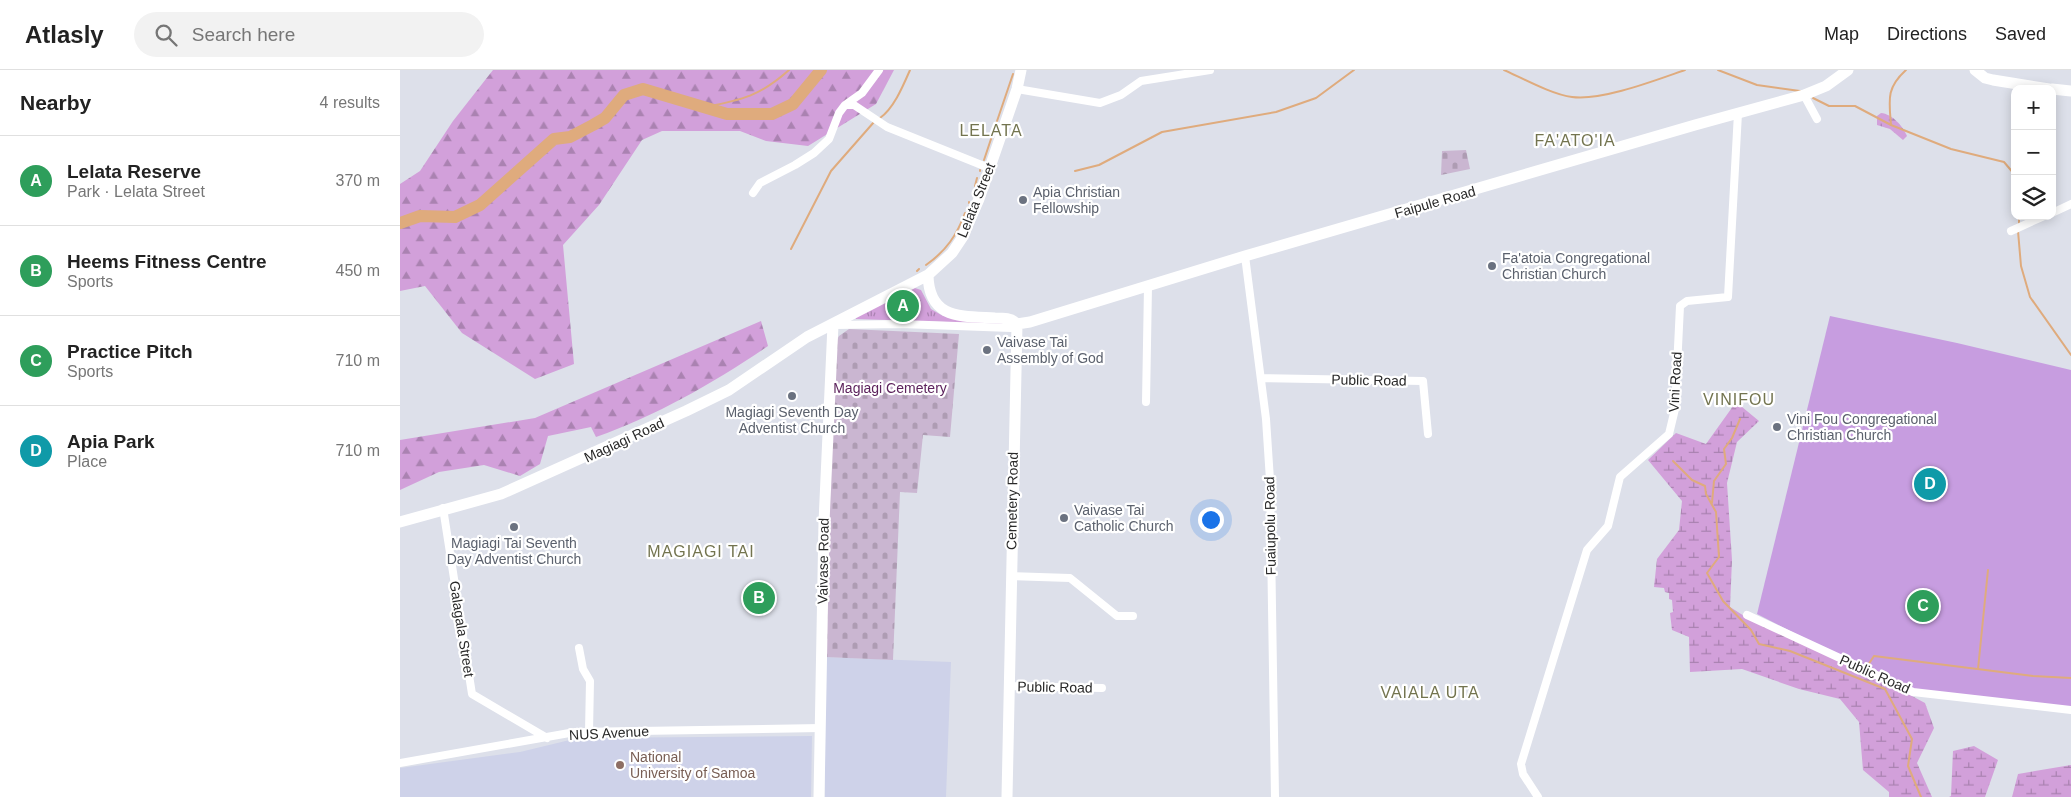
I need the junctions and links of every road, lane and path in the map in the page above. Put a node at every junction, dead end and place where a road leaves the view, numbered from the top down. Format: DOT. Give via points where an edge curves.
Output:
graph roads {
  1 [pos="879,70"];
  2 [pos="1021,70"];
  3 [pos="1210,70"];
  4 [pos="1848,70"];
  5 [pos="1975,70"];
  6 [pos="2025,85"];
  7 [pos="1016,89"];
  8 [pos="2056,90"];
  9 [pos="2071,91"];
  10 [pos="1804,95"];
  11 [pos="844,105"];
  12 [pos="1738,113"];
  13 [pos="1818,119"];
  14 [pos="989,168"];
  15 [pos="753,193"];
  16 [pos="2071,204"];
  17 [pos="2056,211"];
  18 [pos="2036,220"];
  19 [pos="2013,230"];
  20 [pos="1245,256"];
  21 [pos="928,275"];
  22 [pos="1148,286"];
  23 [pos="1017,324"];
  24 [pos="833,325"];
  25 [pos="1261,378"];
  26 [pos="1146,402"];
  27 [pos="1428,434"];
  28 [pos="443,508"];
  29 [pos="400,522"];
  30 [pos="1011,576"];
  31 [pos="1747,615"];
  32 [pos="1133,616"];
  33 [pos="579,648"];
  34 [pos="1008,686"];
  35 [pos="1102,688"];
  36 [pos="2071,710"];
  37 [pos="821,728"];
  38 [pos="589,732"];
  39 [pos="547,738"];
  40 [pos="400,764"];
  41 [pos="819,797"];
  42 [pos="1007,797"];
  43 [pos="1275,797"];
  44 [pos="1538,797"];
  1 -- 11 [label="street" via="862,93"];
  2 -- 7 [label="street, Lelata Street"];
  3 -- 7 [label="street" via="1141,81 1122,95 1100,103"];
  4 -- 10 [label="street, Faipule Road" via="1826,86"];
  5 -- 6 [label="street" via="1985,78"];
  7 -- 14 [label="street, Lelata Street"];
  8 -- 9 [label="street"];
  10 -- 12 [label="street, Faipule Road"];
  10 -- 13 [label="street"];
  11 -- 14 [label="street" via="854,105 887,127"];
  11 -- 15 [label="street" via="829,139 795,166 760,183"];
  12 -- 20 [label="street, Faipule Road"];
  12 -- 44 [label="street, Vini Road" via="1728,297 1686,301 1680,306 1675,409 1669,434 1620,477 1608,526 1587,550 1521,764 1523,774"];
  14 -- 21 [label="street, Lelata Street" via="962,238 952,254"];
  16 -- 17 [label="street"];
  18 -- 19 [label="street"];
  20 -- 22 [label="street, Faipule Road"];
  20 -- 25 [label="street, Fuaiupolu Road"];
  21 -- 23 [label="street" via="930,297 940,309 972,317 1008,319"];
  21 -- 24 [label="street, Lelata Street"];
  22 -- 23 [label="street, Faipule Road"];
  22 -- 26 [label="street"];
  23 -- 24 [label="street" via="1011,328"];
  23 -- 30 [label="street, Cemetery Road"];
  24 -- 28 [label="street, Magiagi Road" via="788,348 729,390 686,411 524,484 493,496"];
  24 -- 37 [label="street, Vaivase Road" via="824,522"];
  25 -- 27 [label="street, Public Road" via="1423,381"];
  25 -- 43 [label="street, Fuaiupolu Road" via="1270,480"];
  28 -- 29 [label="street, Magiagi Road"];
  28 -- 39 [label="street, Galagala Street" via="472,694"];
  30 -- 32 [label="street" via="1070,578 1117,616"];
  30 -- 34 [label="street, Cemetery Road"];
  31 -- 36 [label="street, Public Road" via="1913,692"];
  33 -- 38 [label="street" via="583,669 590,681"];
  34 -- 35 [label="street, Public Road"];
  34 -- 42 [label="street, Cemetery Road"];
  37 -- 38 [label="street, NUS Avenue"];
  37 -- 41 [label="street, Vaivase Road"];
  38 -- 39 [label="street, NUS Avenue"];
  39 -- 40 [label="street, NUS Avenue"];
}
